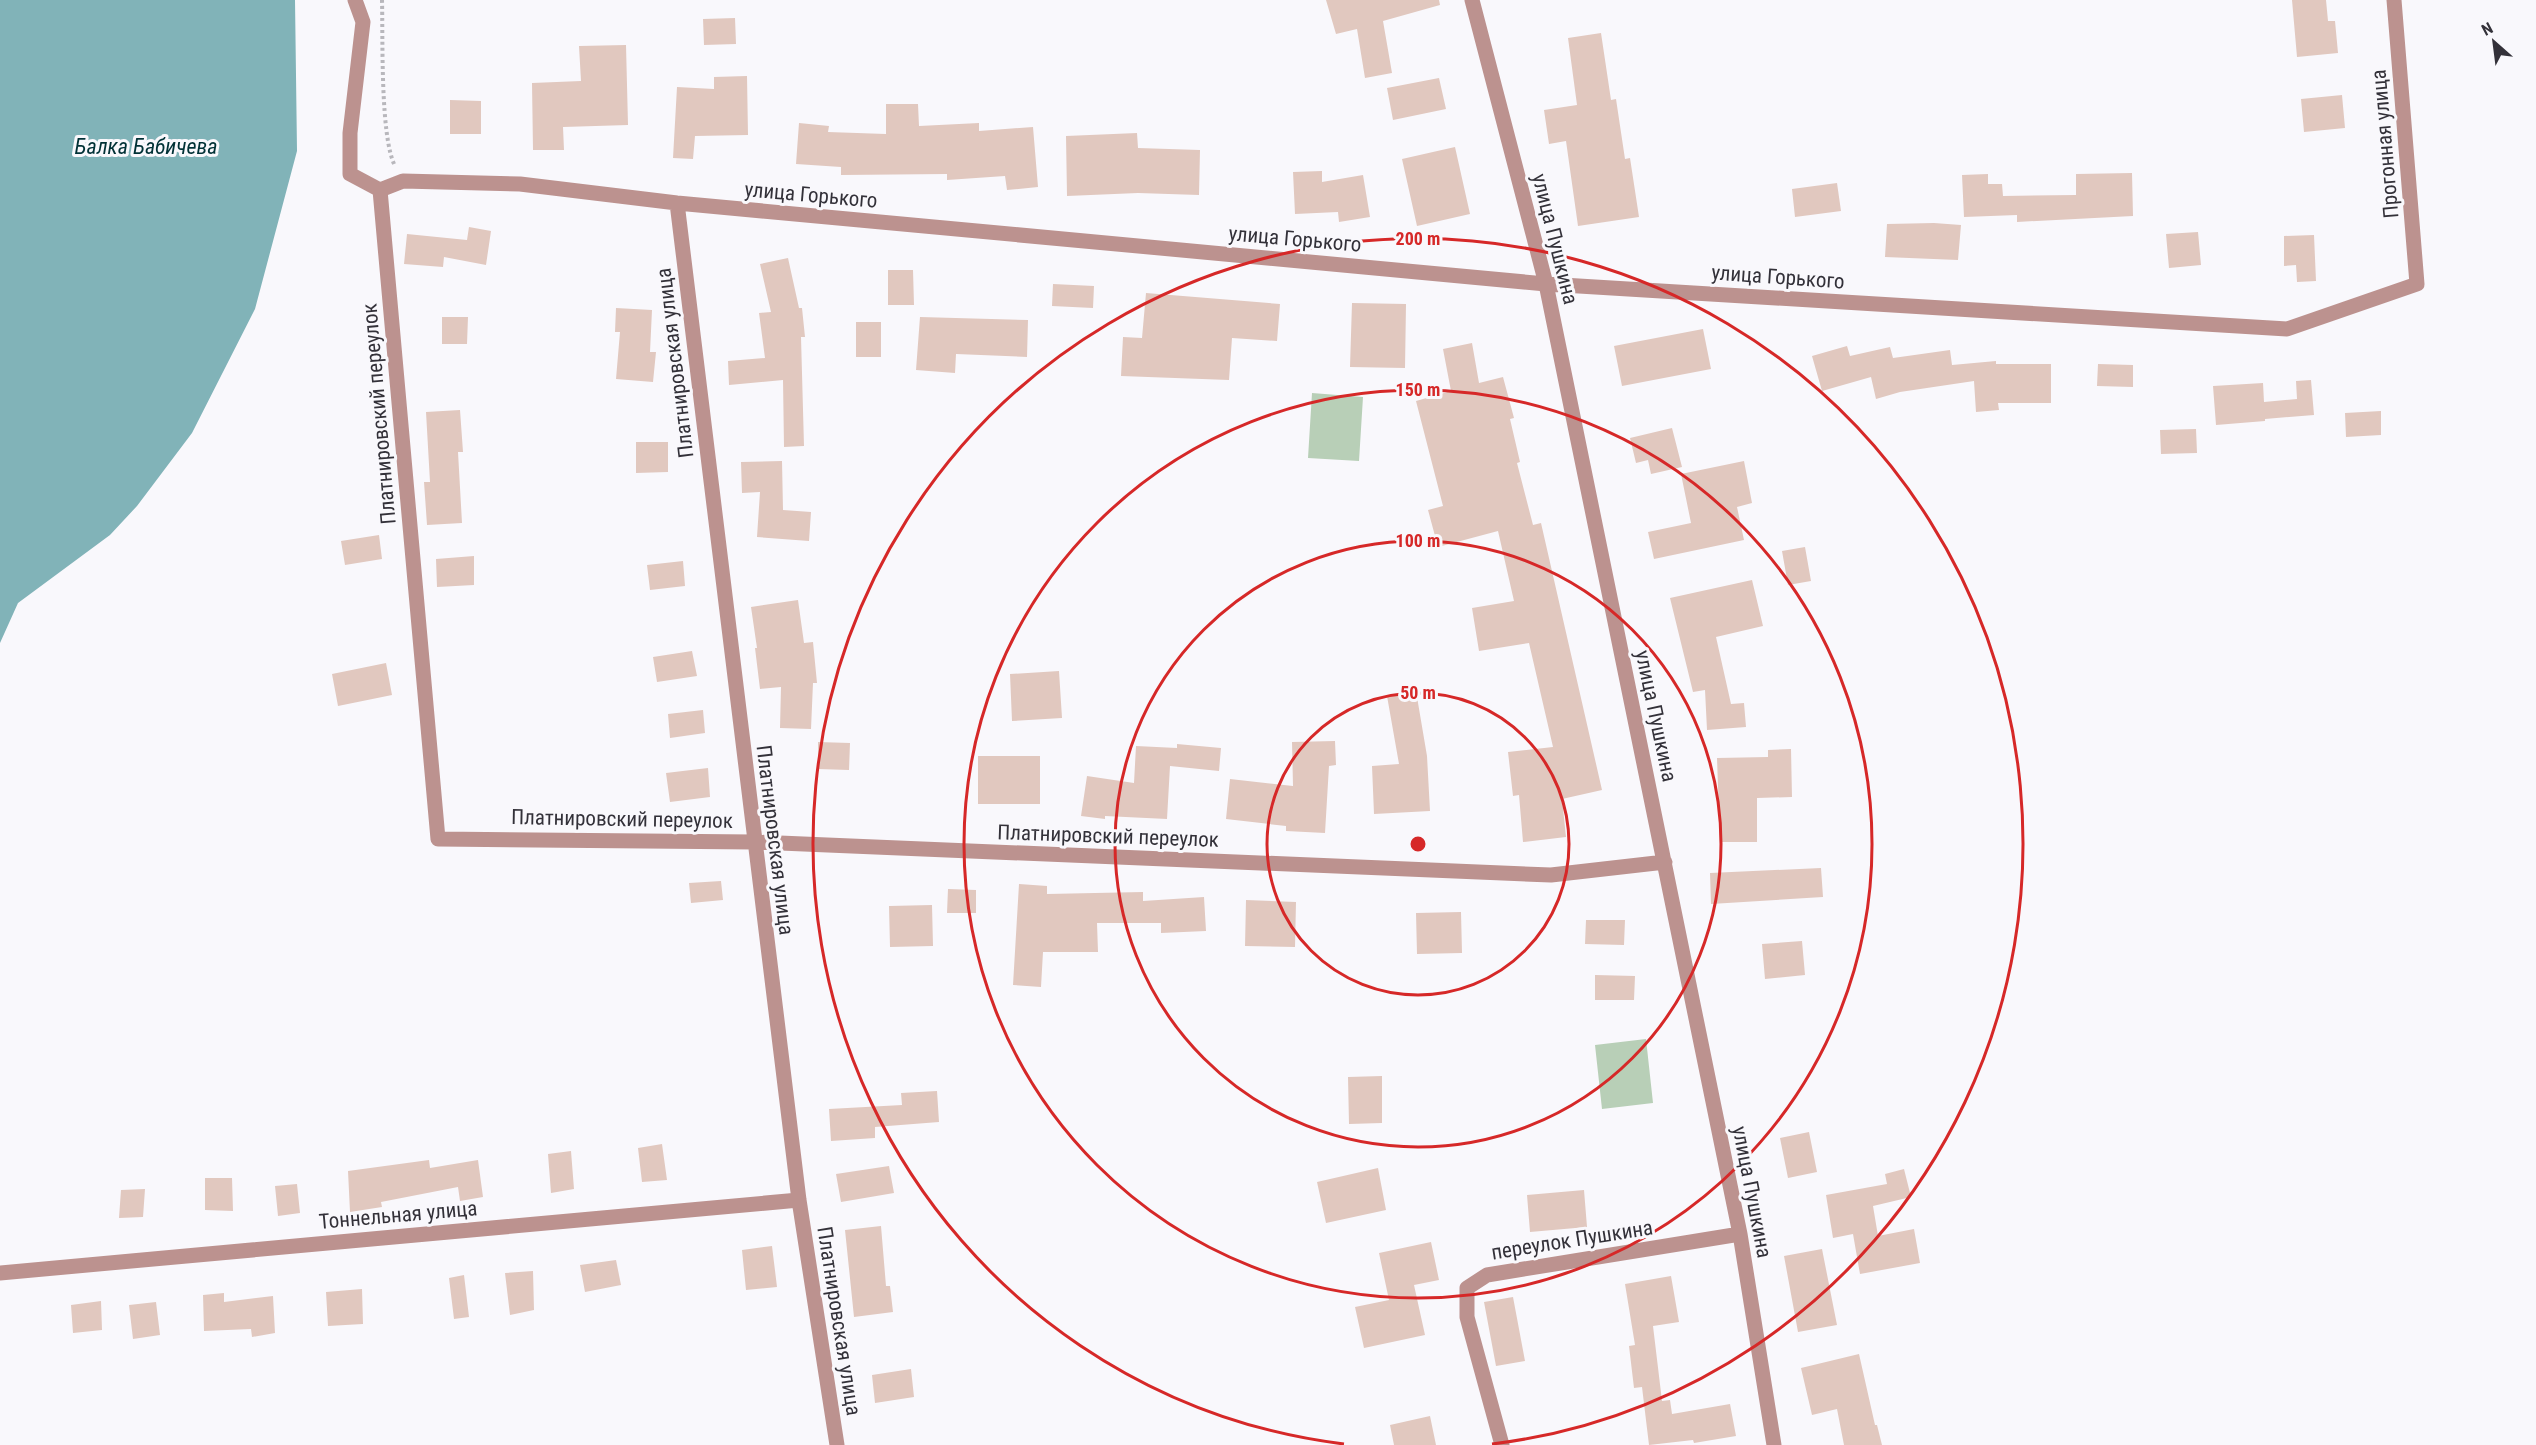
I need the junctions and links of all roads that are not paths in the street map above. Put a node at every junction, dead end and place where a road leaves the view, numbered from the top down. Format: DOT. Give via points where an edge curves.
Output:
graph roads {
  1 [pos="356,0"];
  2 [pos="1472,0"];
  3 [pos="2394,0"];
  4 [pos="380,190"];
  5 [pos="677,203"];
  6 [pos="1546,284"];
  7 [pos="2417,284"];
  8 [pos="754,842"];
  9 [pos="1665,862"];
  10 [pos="799,1200"];
  11 [pos="1740,1234"];
  12 [pos="0,1273"];
  13 [pos="837,1445"];
  14 [pos="1502,1445"];
  15 [pos="1774,1445"];
  1 -- 4 [label="street" via="363,22 350,133 350,174"];
  2 -- 6 [label="street, улица Пушкина"];
  3 -- 7 [label="street, Прогонная улица"];
  4 -- 5 [label="street, улица Горького" via="403,181 520,184"];
  4 -- 8 [label="street, Платнировский переулок" via="438,839"];
  5 -- 6 [label="street, улица Горького"];
  5 -- 8 [label="street, Платнировская улица"];
  6 -- 7 [label="street, улица Горького" via="2287,330"];
  6 -- 9 [label="street, улица Пушкина"];
  8 -- 9 [label="street, Платнировский переулок" via="1551,875"];
  8 -- 10 [label="street, Платнировская улица"];
  9 -- 11 [label="street, улица Пушкина"];
  10 -- 12 [label="street, Тоннельная улица"];
  10 -- 13 [label="street, Платнировская улица"];
  11 -- 14 [label="street, переулок Пушкина" via="1487,1275 1467,1288 1467,1317"];
  11 -- 15 [label="street, улица Пушкина"];
}
